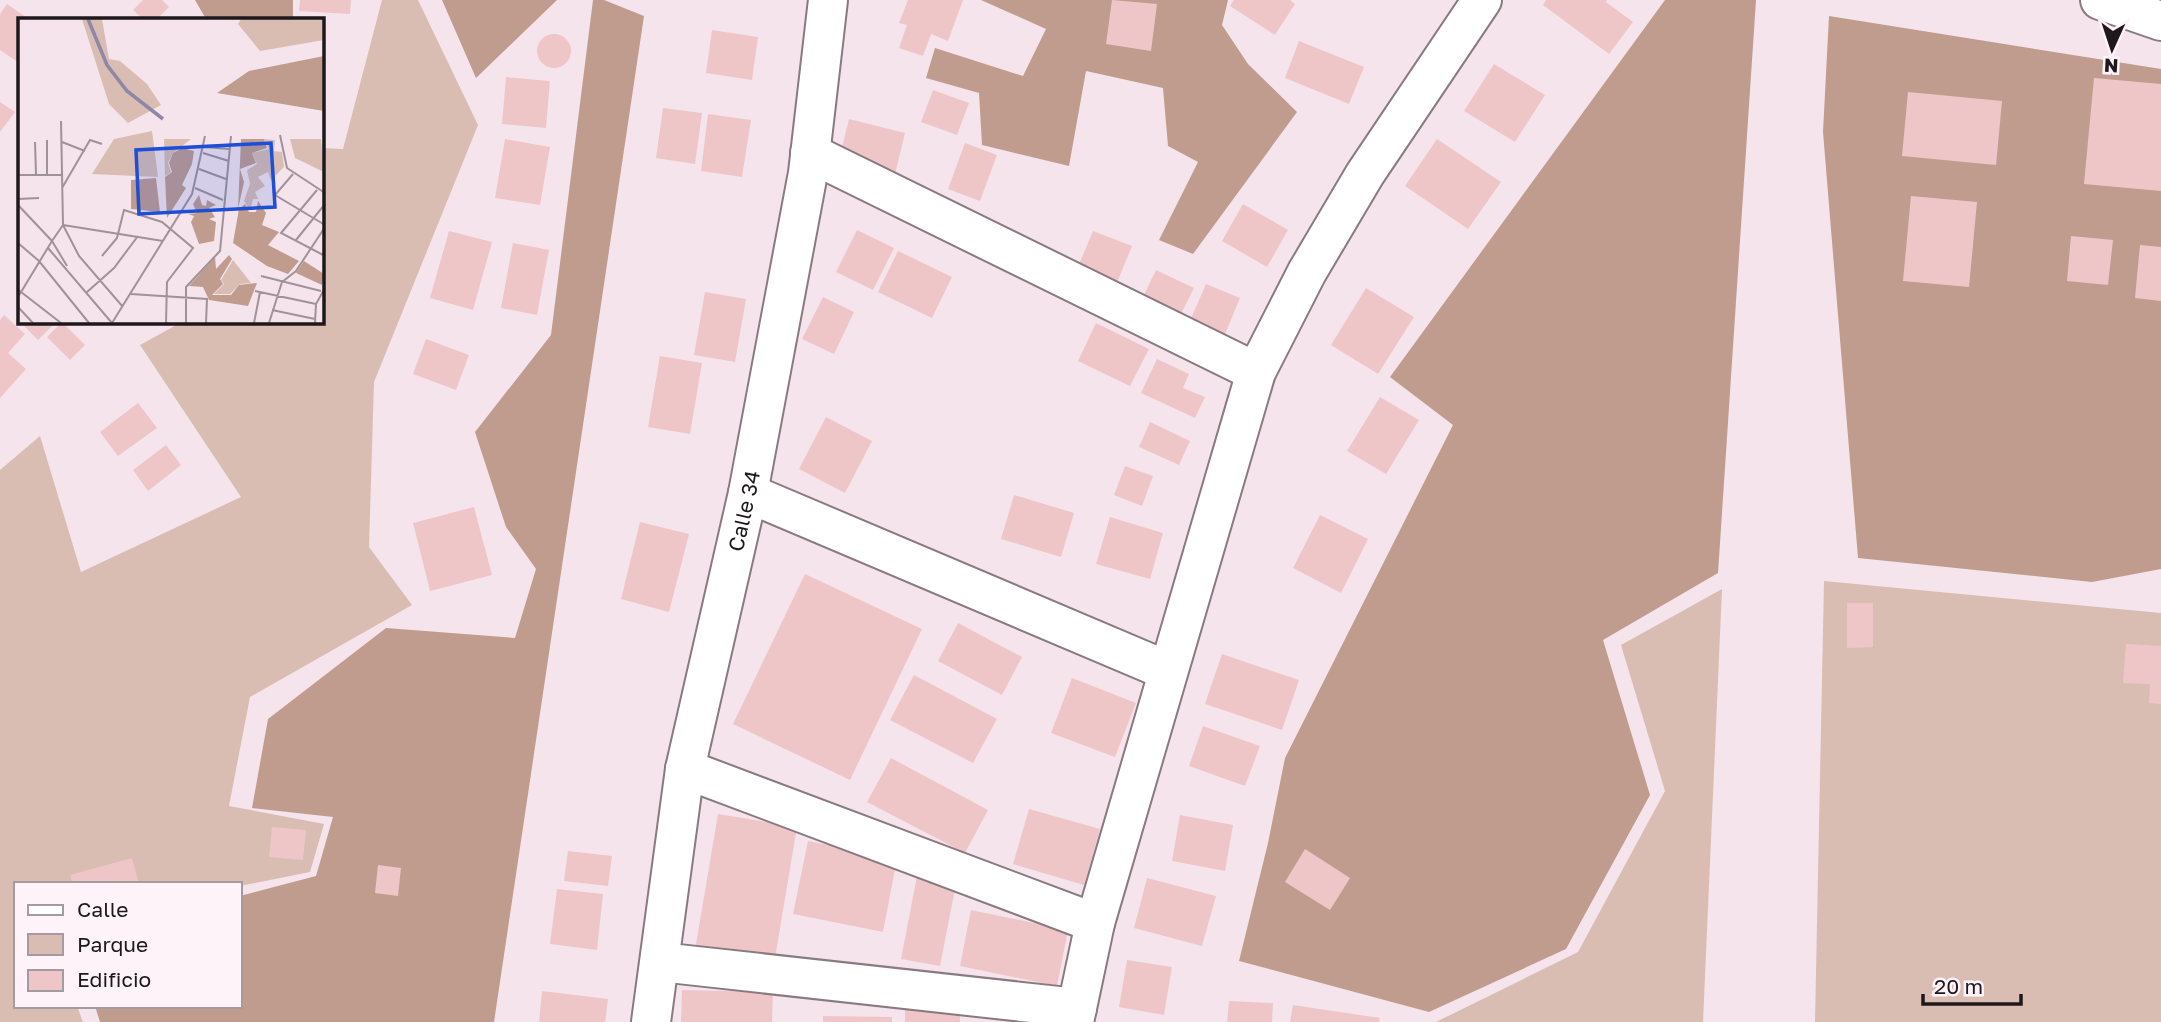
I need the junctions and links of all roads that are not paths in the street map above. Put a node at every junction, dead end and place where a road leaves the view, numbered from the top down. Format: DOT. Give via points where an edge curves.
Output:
graph roads {
  1 [pos="828,0"];
  2 [pos="1482,0"];
  3 [pos="2100,0"];
  4 [pos="2161,21"];
  5 [pos="810,153"];
  6 [pos="1256,372"];
  7 [pos="748,493"];
  8 [pos="1168,671"];
  9 [pos="685,769"];
  10 [pos="1095,923"];
  11 [pos="660,962"];
  12 [pos="1075,1015"];
  13 [pos="651,1022"];
  1 -- 5 [label="street, Calle 34"];
  2 -- 6 [label="street" via="1365,174 1307,272"];
  3 -- 4 [label="street"];
  5 -- 6 [label="street"];
  5 -- 7 [label="street, Calle 34"];
  6 -- 8 [label="street"];
  7 -- 8 [label="street"];
  7 -- 9 [label="street, Calle 34"];
  8 -- 10 [label="street"];
  9 -- 10 [label="street"];
  9 -- 11 [label="street, Calle 34"];
  10 -- 12 [label="street"];
  11 -- 12 [label="street"];
  11 -- 13 [label="street, Calle 34"];
}
